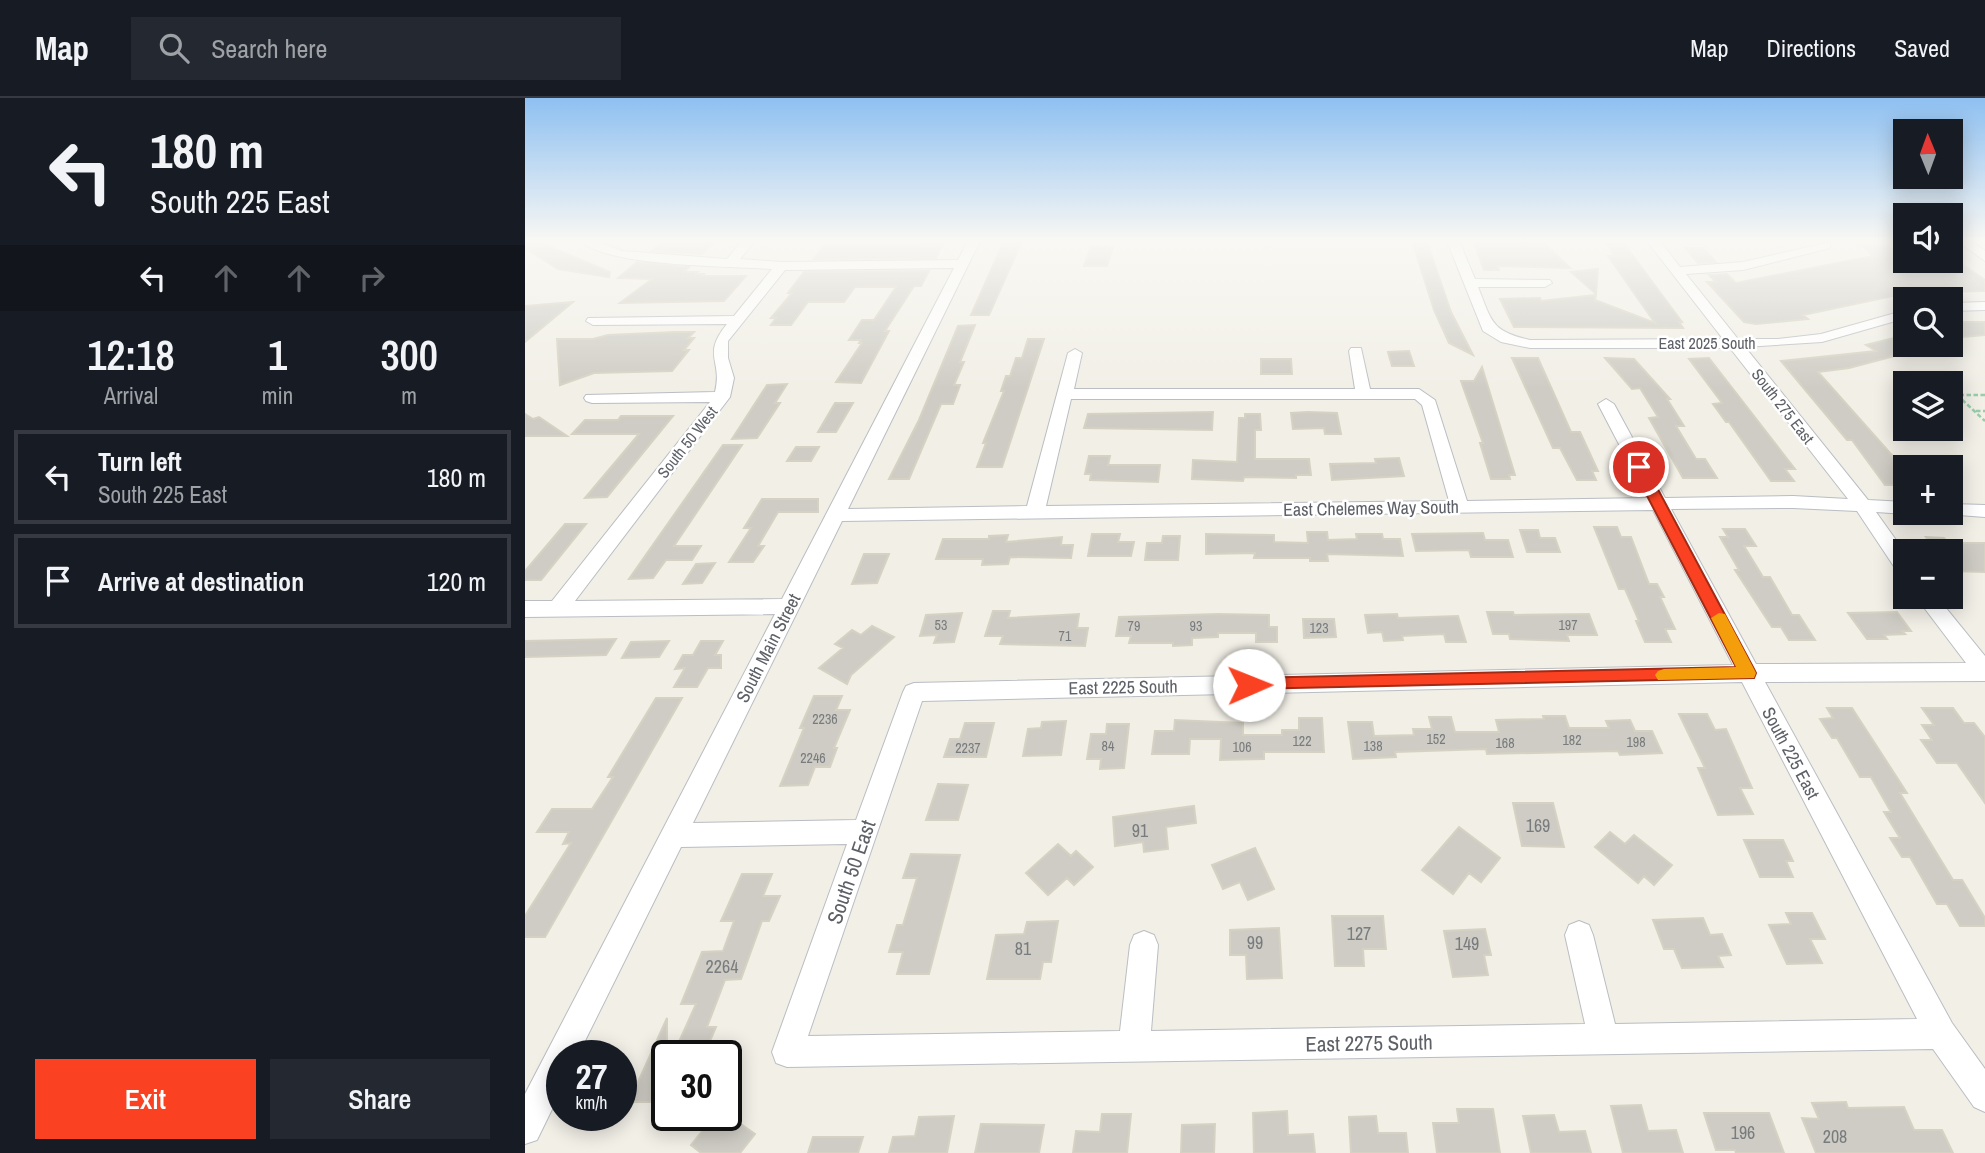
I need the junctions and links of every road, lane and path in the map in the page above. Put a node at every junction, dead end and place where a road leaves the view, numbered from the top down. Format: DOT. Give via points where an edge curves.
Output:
graph roads {
  1 [pos="762,290"];
  2 [pos="949,290"];
  3 [pos="1473,290"];
  4 [pos="1691,290"];
  5 [pos="1985,306"];
  6 [pos="1963,307"];
  7 [pos="1893,318"];
  8 [pos="738,320"];
  9 [pos="593,321"];
  10 [pos="1733,343"];
  11 [pos="1356,351"];
  12 [pos="1075,353"];
  13 [pos="1363,392"];
  14 [pos="1065,394"];
  15 [pos="1985,395"];
  16 [pos="722,397"];
  17 [pos="592,398"];
  18 [pos="1606,404"];
  19 [pos="1974,411"];
  20 [pos="1985,411"];
  21 [pos="1985,421"];
  22 [pos="1659,505"];
  23 [pos="1862,505"];
  24 [pos="1460,507"];
  25 [pos="1893,507"];
  26 [pos="1963,510"];
  27 [pos="1985,511"];
  28 [pos="1035,512"];
  29 [pos="835,515"];
  30 [pos="1893,550"];
  31 [pos="789,606"];
  32 [pos="525,609"];
  33 [pos="557,609"];
  34 [pos="1935,609"];
  35 [pos="1985,672"];
  36 [pos="1748,673"];
  37 [pos="914,692"];
  38 [pos="865,832"];
  39 [pos="673,835"];
  40 [pos="1579,935"];
  41 [pos="1144,945"];
  42 [pos="1941,1034"];
  43 [pos="1604,1039"];
  44 [pos="570,1040"];
  45 [pos="1134,1047"];
  46 [pos="787,1052"];
  47 [pos="546,1087"];
  48 [pos="1985,1096"];
  49 [pos="525,1128"];
  1 -- 8 [label="street, South 50 West"];
  2 -- 29 [label="street, South Main Street"];
  3 -- 10 [label="street, East 2025 South" via="1488,328 1506,340 1530,344"];
  4 -- 10 [label="street, South 275 East"];
  5 -- 6 [label="street"];
  7 -- 10 [label="street, East 2025 South" via="1822,338"];
  8 -- 9 [label="street"];
  8 -- 16 [label="street, South 50 West" via="721,341 726,379"];
  10 -- 23 [label="street, South 275 East"];
  11 -- 13 [label="street"];
  12 -- 14 [label="street"];
  13 -- 14 [label="street"];
  13 -- 24 [label="street" via="1419,394 1429,403"];
  14 -- 28 [label="street"];
  15 -- 19 [label="path" via="1958,395"];
  16 -- 17 [label="street"];
  16 -- 33 [label="street, South 50 West"];
  18 -- 22 [label="street, South 225 East"];
  19 -- 20 [label="path"];
  19 -- 21 [label="path"];
  22 -- 23 [label="street, East Chelemes Way South"];
  22 -- 24 [label="street, East Chelemes Way South"];
  22 -- 36 [label="street, South 225 East"];
  23 -- 25 [label="street, East Chelemes Way South"];
  23 -- 30 [label="street, South 275 East"];
  24 -- 28 [label="street, East Chelemes Way South"];
  26 -- 27 [label="street"];
  28 -- 29 [label="street, East Chelemes Way South"];
  29 -- 31 [label="street, South Main Street"];
  31 -- 33 [label="street"];
  31 -- 39 [label="street, South Main Street"];
  32 -- 33 [label="street"];
  34 -- 35 [label="street"];
  35 -- 36 [label="street, East 2225 South"];
  36 -- 37 [label="street, East 2225 South"];
  36 -- 42 [label="street, South 225 East"];
  37 -- 38 [label="street, South 50 East"];
  38 -- 39 [label="street"];
  38 -- 46 [label="street, South 50 East"];
  39 -- 44 [label="street, South Main Street"];
  40 -- 43 [label="street"];
  41 -- 45 [label="street"];
  42 -- 43 [label="street, East 2275 South"];
  42 -- 48 [label="street, South 225 East"];
  43 -- 45 [label="street, East 2275 South"];
  45 -- 46 [label="street, East 2275 South"];
  47 -- 49 [label="street, South Main Street"];
}
